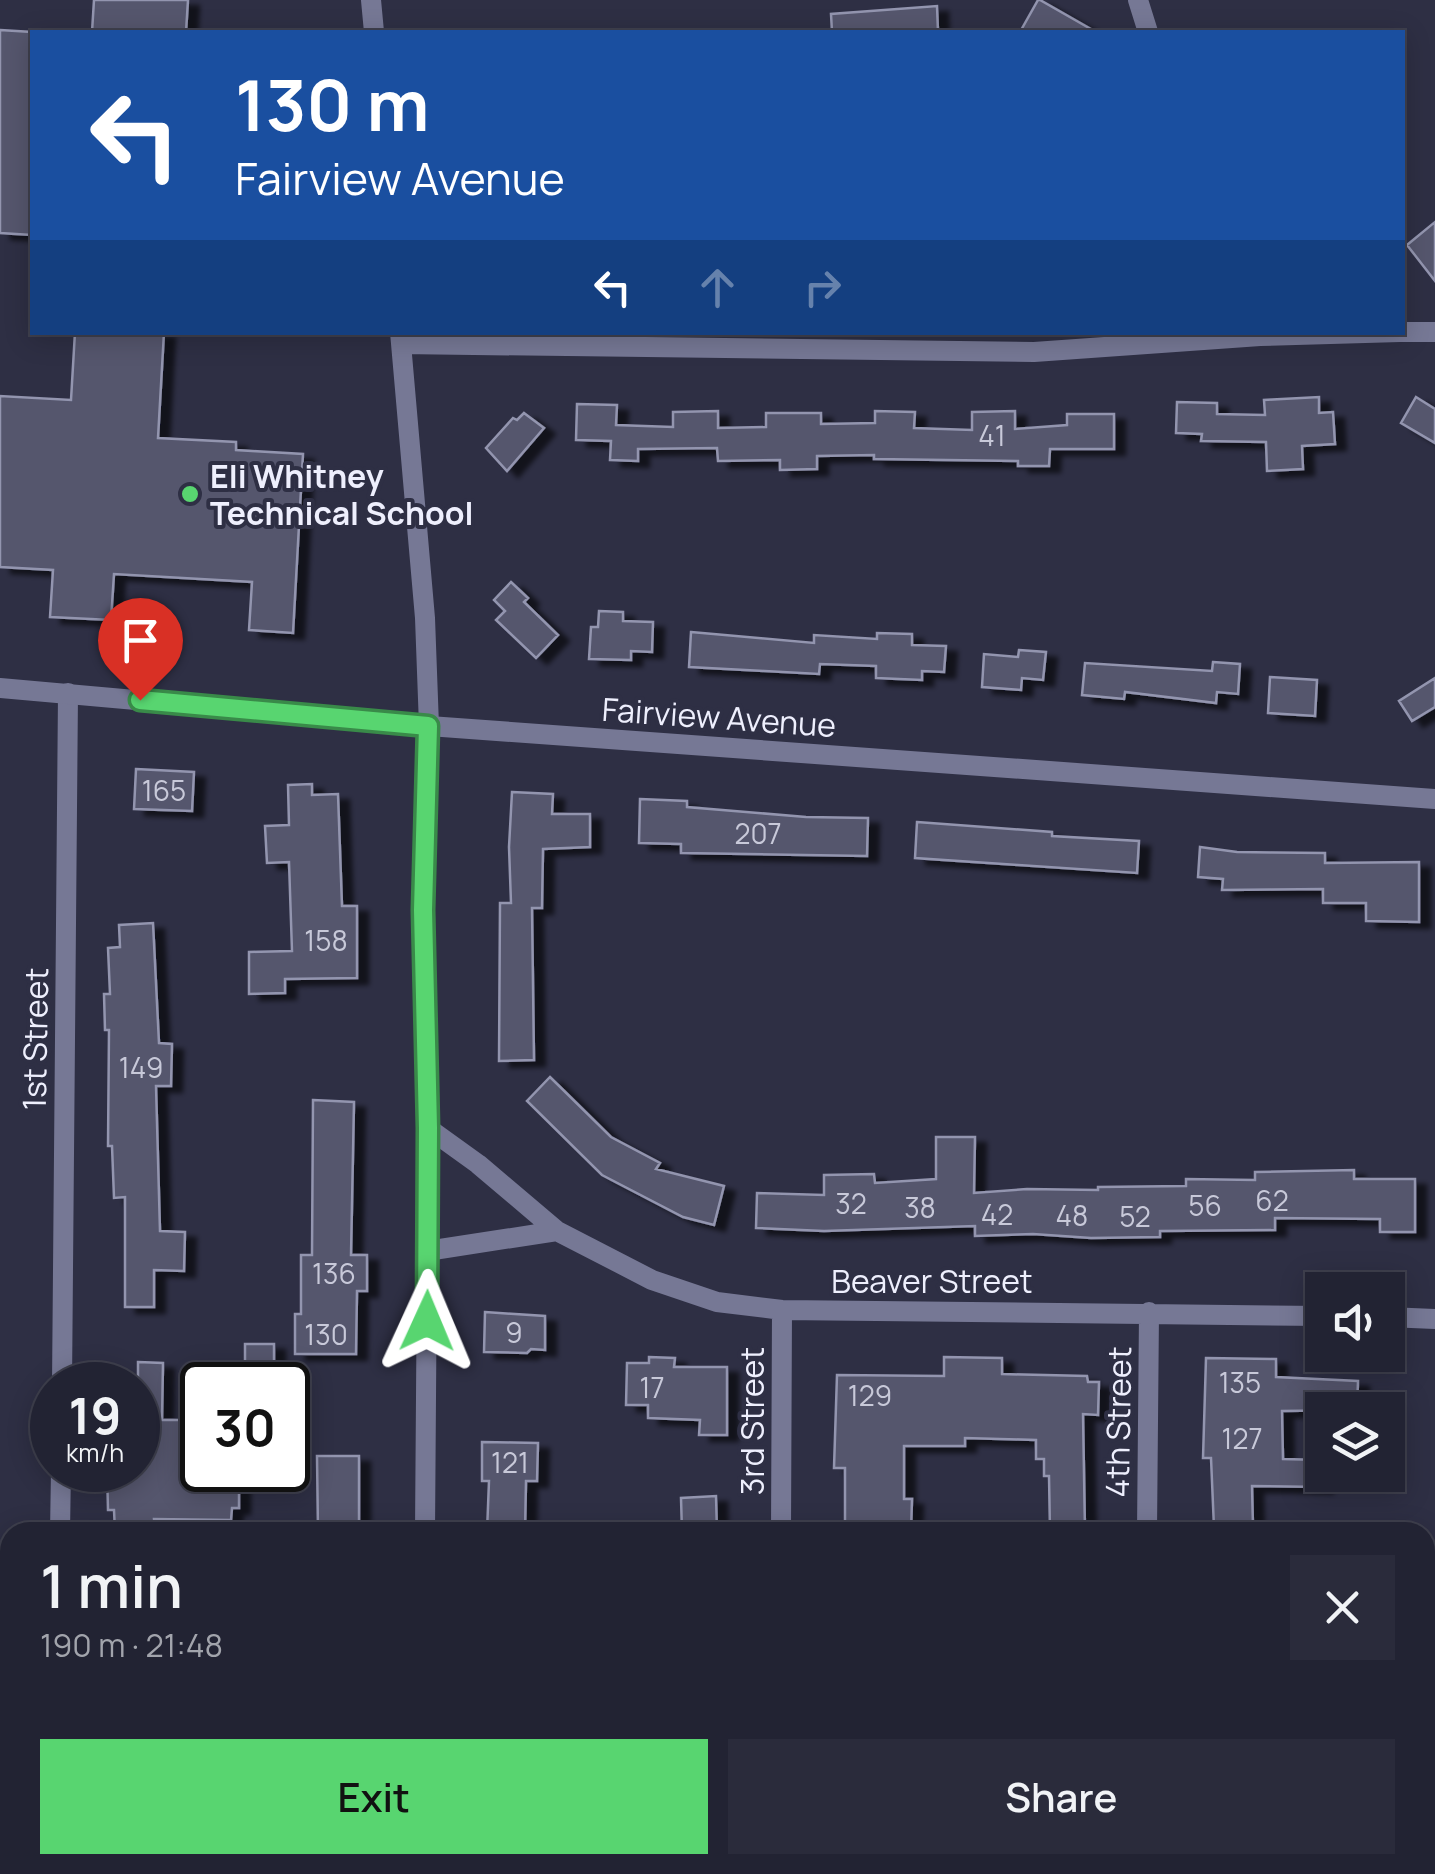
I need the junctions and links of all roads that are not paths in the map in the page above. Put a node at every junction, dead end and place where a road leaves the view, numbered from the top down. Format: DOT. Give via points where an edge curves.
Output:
graph roads {
  1 [pos="371,0"];
  2 [pos="1138,0"];
  3 [pos="374,30"];
  4 [pos="1147,30"];
  5 [pos="1405,332"];
  6 [pos="1435,332"];
  7 [pos="1263,335"];
  8 [pos="1171,337"];
  9 [pos="400,338"];
  10 [pos="0,688"];
  11 [pos="68,693"];
  12 [pos="428,726"];
  13 [pos="1435,799"];
  14 [pos="428,1128"];
  15 [pos="558,1231"];
  16 [pos="428,1250"];
  17 [pos="782,1310"];
  18 [pos="1149,1312"];
  19 [pos="1305,1316"];
  20 [pos="1405,1318"];
  21 [pos="1435,1318"];
  22 [pos="62,1362"];
  23 [pos="61,1492"];
  24 [pos="60,1522"];
  25 [pos="424,1522"];
  26 [pos="782,1522"];
  27 [pos="1147,1522"];
  1 -- 3 [label="street"];
  2 -- 4 [label="street"];
  5 -- 6 [label="street"];
  7 -- 8 [label="street"];
  8 -- 9 [label="street" via="1034,352"];
  9 -- 12 [label="street"];
  10 -- 11 [label="street, Fairview Avenue"];
  11 -- 12 [label="street, Fairview Avenue"];
  11 -- 22 [label="street, 1st Street"];
  12 -- 13 [label="street, Fairview Avenue"];
  12 -- 14 [label="street"];
  14 -- 15 [label="street, Beaver Street"];
  14 -- 16 [label="street"];
  15 -- 16 [label="street"];
  15 -- 17 [label="street, Beaver Street" via="652,1280 717,1302"];
  16 -- 25 [label="street"];
  17 -- 18 [label="street, Beaver Street"];
  17 -- 26 [label="street, 3rd Street"];
  18 -- 19 [label="street, Beaver Street"];
  18 -- 27 [label="street, 4th Street"];
  20 -- 21 [label="street"];
  23 -- 24 [label="street"];
}
